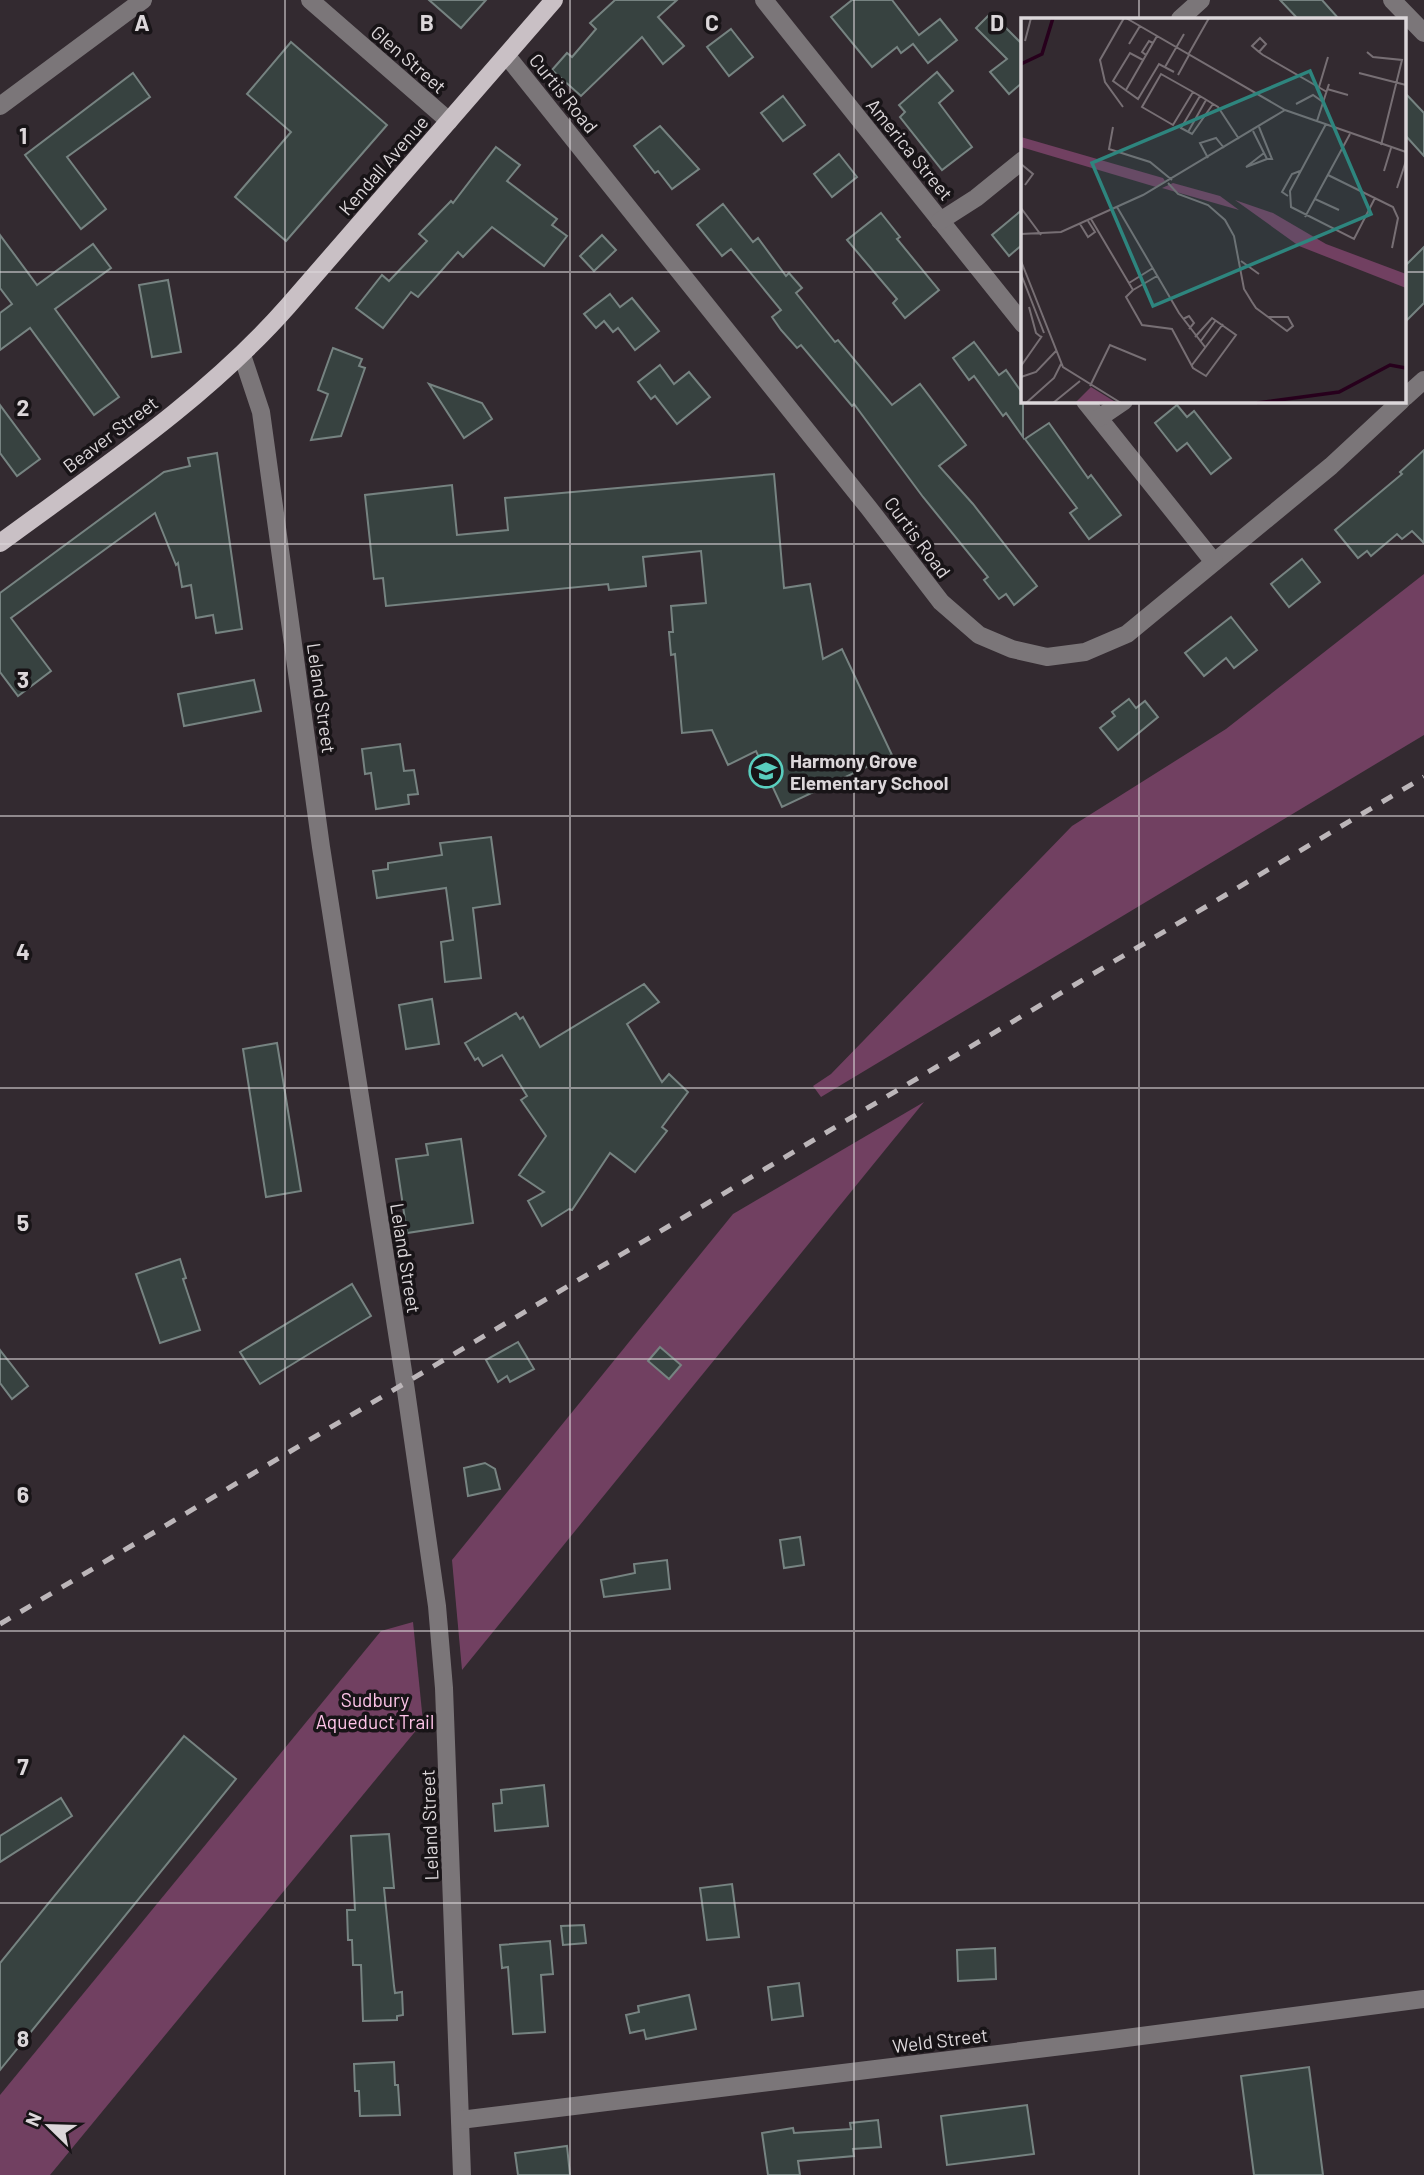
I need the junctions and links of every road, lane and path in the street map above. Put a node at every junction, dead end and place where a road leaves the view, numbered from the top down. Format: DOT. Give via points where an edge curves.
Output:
graph roads {
  1 [pos="143,0"];
  2 [pos="310,0"];
  3 [pos="554,0"];
  4 [pos="764,0"];
  5 [pos="1201,0"];
  6 [pos="1392,0"];
  7 [pos="1181,18"];
  8 [pos="1424,33"];
  9 [pos="507,55"];
  10 [pos="0,106"];
  11 [pos="449,121"];
  12 [pos="1021,162"];
  13 [pos="940,221"];
  14 [pos="1021,322"];
  15 [pos="242,355"];
  16 [pos="1424,380"];
  17 [pos="1406,396"];
  18 [pos="1086,402"];
  19 [pos="1123,402"];
  20 [pos="1400,402"];
  21 [pos="1099,418"];
  22 [pos="0,543"];
  23 [pos="1214,562"];
  24 [pos="1424,1999"];
  25 [pos="460,2120"];
  26 [pos="462,2175"];
  1 -- 10 [label="street"];
  2 -- 11 [label="street, Glen Street"];
  3 -- 9 [label="main road, Kendall Avenue"];
  4 -- 13 [label="street, America Street"];
  5 -- 7 [label="street"];
  6 -- 8 [label="street"];
  9 -- 11 [label="main road, Kendall Avenue"];
  9 -- 23 [label="street, Curtis Road" via="941,602 979,635 1047,657 1085,652 1127,634"];
  11 -- 15 [label="main road, Kendall Avenue"];
  12 -- 13 [label="street"];
  13 -- 14 [label="street, America Street"];
  15 -- 22 [label="main road, Beaver Street"];
  15 -- 25 [label="street, Leland Street" via="263,424 321,847 437,1606"];
  16 -- 17 [label="street, Curtis Road"];
  18 -- 21 [label="street"];
  19 -- 21 [label="street"];
  20 -- 23 [label="street, Curtis Road" via="1331,466"];
  21 -- 23 [label="street"];
  24 -- 25 [label="street, Weld Street"];
  25 -- 26 [label="street, Leland Street"];
}
